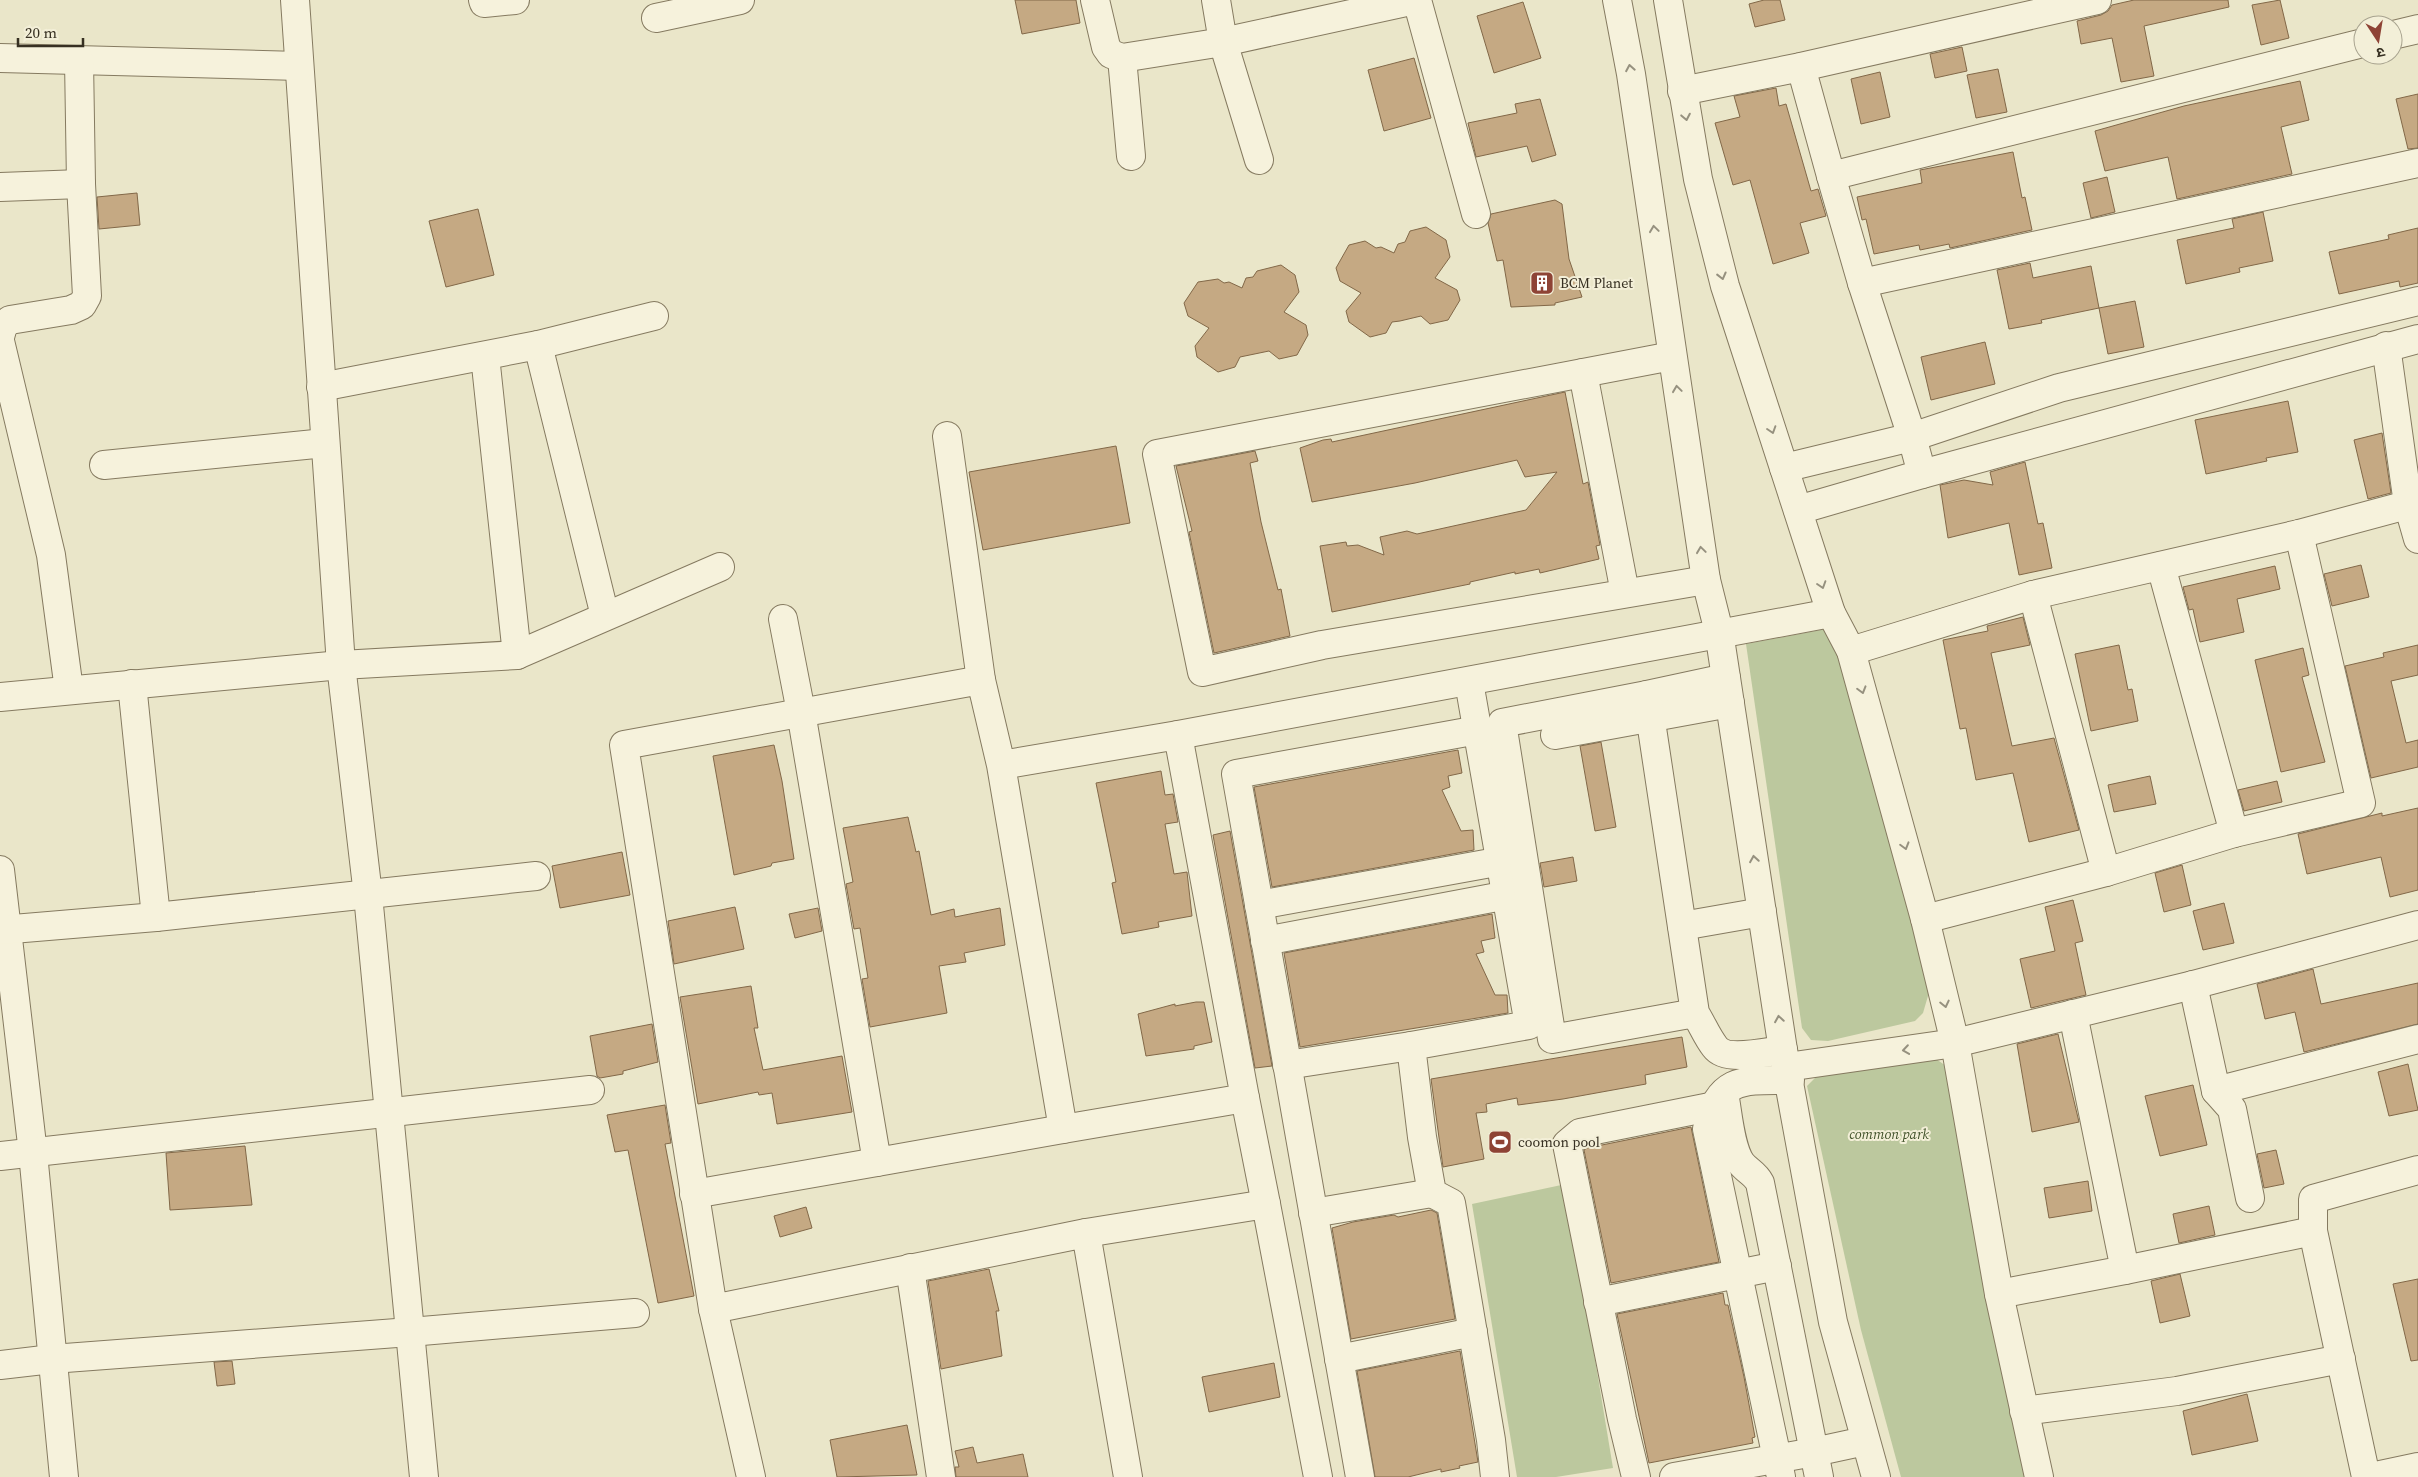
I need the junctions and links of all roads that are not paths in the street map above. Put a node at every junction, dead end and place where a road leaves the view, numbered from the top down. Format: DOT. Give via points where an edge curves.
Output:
graph roads {
  1 [pos="295,0"];
  2 [pos="483,0"];
  3 [pos="515,0"];
  4 [pos="740,0"];
  5 [pos="1095,0"];
  6 [pos="1216,0"];
  7 [pos="1416,0"];
  8 [pos="1617,0"];
  9 [pos="1668,0"];
  10 [pos="2097,0"];
  11 [pos="656,18"];
  12 [pos="2418,29"];
  13 [pos="2403,33"];
  14 [pos="1223,42"];
  15 [pos="2353,46"];
  16 [pos="0,58"];
  17 [pos="1122,58"];
  18 [pos="79,60"];
  19 [pos="298,66"];
  20 [pos="1801,67"];
  21 [pos="1682,91"];
  22 [pos="1131,156"];
  23 [pos="1259,160"];
  24 [pos="2418,163"];
  25 [pos="1831,176"];
  26 [pos="81,184"];
  27 [pos="0,187"];
  28 [pos="1476,214"];
  29 [pos="1862,283"];
  30 [pos="2418,301"];
  31 [pos="654,316"];
  32 [pos="2418,338"];
  33 [pos="0,339"];
  34 [pos="538,345"];
  35 [pos="2386,346"];
  36 [pos="485,356"];
  37 [pos="1672,356"];
  38 [pos="1583,373"];
  39 [pos="321,387"];
  40 [pos="947,436"];
  41 [pos="1912,437"];
  42 [pos="325,443"];
  43 [pos="104,465"];
  44 [pos="1784,468"];
  45 [pos="1922,474"];
  46 [pos="2413,503"];
  47 [pos="1798,510"];
  48 [pos="2299,534"];
  49 [pos="2418,539"];
  50 [pos="2161,566"];
  51 [pos="720,567"];
  52 [pos="1706,580"];
  53 [pos="1625,593"];
  54 [pos="2033,595"];
  55 [pos="1831,613"];
  56 [pos="605,616"];
  57 [pos="782,619"];
  58 [pos="1719,632"];
  59 [pos="1851,651"];
  60 [pos="517,654"];
  61 [pos="341,665"];
  62 [pos="981,680"];
  63 [pos="1469,682"];
  64 [pos="132,684"];
  65 [pos="68,690"];
  66 [pos="1728,691"];
  67 [pos="0,697"];
  68 [pos="1649,706"];
  69 [pos="801,712"];
  70 [pos="1478,730"];
  71 [pos="1178,735"];
  72 [pos="1555,735"];
  73 [pos="1001,765"];
  74 [pos="2234,833"];
  75 [pos="1502,861"];
  76 [pos="0,870"];
  77 [pos="2106,872"];
  78 [pos="536,876"];
  79 [pos="368,895"];
  80 [pos="1508,895"];
  81 [pos="1259,905"];
  82 [pos="1762,912"];
  83 [pos="156,917"];
  84 [pos="1926,919"];
  85 [pos="2418,925"];
  86 [pos="1682,926"];
  87 [pos="3,930"];
  88 [pos="1265,941"];
  89 [pos="2194,985"];
  90 [pos="1695,1013"];
  91 [pos="2073,1014"];
  92 [pos="2418,1039"];
  93 [pos="1955,1043"];
  94 [pos="1411,1046"];
  95 [pos="1287,1066"];
  96 [pos="1787,1066"];
  97 [pos="590,1090"];
  98 [pos="2216,1091"];
  99 [pos="1245,1098"];
  100 [pos="1720,1099"];
  101 [pos="387,1112"];
  102 [pos="1063,1129"];
  103 [pos="34,1153"];
  104 [pos="0,1156"];
  105 [pos="878,1162"];
  106 [pos="2418,1170"];
  107 [pos="1432,1193"];
  108 [pos="694,1194"];
  109 [pos="2250,1198"];
  110 [pos="1266,1204"];
  111 [pos="1314,1213"];
  112 [pos="2313,1231"];
  113 [pos="1086,1233"];
  114 [pos="1777,1266"];
  115 [pos="910,1268"];
  116 [pos="2125,1270"];
  117 [pos="1738,1274"];
  118 [pos="2000,1294"];
  119 [pos="1598,1302"];
  120 [pos="713,1309"];
  121 [pos="635,1313"];
  122 [pos="410,1332"];
  123 [pos="1473,1332"];
  124 [pos="52,1359"];
  125 [pos="1339,1359"];
  126 [pos="2341,1359"];
  127 [pos="0,1365"];
  128 [pos="2024,1411"];
  129 [pos="1866,1441"];
  130 [pos="1817,1464"];
  131 [pos="2418,1467"];
  132 [pos="1779,1468"];
  133 [pos="64,1477"];
  134 [pos="424,1477"];
  135 [pos="751,1477"];
  136 [pos="941,1477"];
  137 [pos="1128,1477"];
  138 [pos="1318,1477"];
  139 [pos="1360,1477"];
  140 [pos="1495,1477"];
  141 [pos="1636,1477"];
  142 [pos="1674,1477"];
  143 [pos="1876,1477"];
  144 [pos="2039,1477"];
  145 [pos="2366,1477"];
  146 [pos="2372,1477"];
  1 -- 19 [label="street"];
  2 -- 3 [label="street" via="484,3"];
  4 -- 11 [label="street"];
  5 -- 17 [label="street" via="1106,46 1111,54"];
  6 -- 14 [label="street"];
  7 -- 14 [label="street"];
  7 -- 28 [label="street"];
  37 -- 8 [label="street, one-way" via="1631,74"];
  9 -- 21 [label="street"];
  10 -- 20 [label="street"];
  12 -- 13 [label="street"];
  14 -- 17 [label="street"];
  14 -- 23 [label="street"];
  15 -- 25 [label="street"];
  16 -- 18 [label="street"];
  17 -- 22 [label="street"];
  18 -- 19 [label="street"];
  18 -- 26 [label="street"];
  19 -- 39 [label="street"];
  20 -- 21 [label="street"];
  20 -- 25 [label="street"];
  21 -- 44 [label="street, one-way" via="1698,179 1725,286"];
  24 -- 29 [label="street"];
  25 -- 29 [label="street"];
  26 -- 27 [label="street"];
  26 -- 33 [label="street" via="87,296 82,305 71,310 10,320 3,326"];
  29 -- 41 [label="street"];
  30 -- 41 [label="street" via="2059,388"];
  31 -- 34 [label="street"];
  32 -- 35 [label="street"];
  33 -- 65 [label="street" via="51,555"];
  34 -- 36 [label="street"];
  34 -- 56 [label="street"];
  35 -- 45 [label="street"];
  35 -- 46 [label="street"];
  36 -- 39 [label="street"];
  36 -- 60 [label="street"];
  37 -- 38 [label="street"];
  52 -- 37 [label="street, one-way"];
  38 -- 53 [label="street"];
  38 -- 53 [label="street" via="1157,454 1202,672 1322,645"];
  39 -- 42 [label="street"];
  40 -- 62 [label="street"];
  41 -- 44 [label="street"];
  41 -- 45 [label="street"];
  42 -- 43 [label="street"];
  42 -- 61 [label="street"];
  44 -- 47 [label="street"];
  45 -- 47 [label="street"];
  46 -- 48 [label="street"];
  46 -- 49 [label="street"];
  47 -- 55 [label="street, one-way"];
  48 -- 50 [label="street"];
  48 -- 74 [label="street" via="2361,803"];
  50 -- 54 [label="street"];
  50 -- 74 [label="street"];
  51 -- 56 [label="street"];
  52 -- 53 [label="street"];
  52 -- 58 [label="street"];
  54 -- 59 [label="street"];
  54 -- 77 [label="street"];
  55 -- 58 [label="street"];
  55 -- 59 [label="street"];
  56 -- 60 [label="street"];
  57 -- 69 [label="street"];
  58 -- 63 [label="street"];
  58 -- 66 [label="street"];
  59 -- 84 [label="street, one-way"];
  60 -- 61 [label="street"];
  61 -- 64 [label="street"];
  61 -- 79 [label="street"];
  62 -- 69 [label="street"];
  62 -- 73 [label="street"];
  63 -- 70 [label="street"];
  63 -- 71 [label="street"];
  64 -- 65 [label="street"];
  64 -- 83 [label="street"];
  65 -- 67 [label="street"];
  66 -- 68 [label="street"];
  82 -- 66 [label="street, one-way"];
  68 -- 72 [label="street"];
  68 -- 86 [label="street"];
  68 -- 90 [label="street" via="1502,723 1552,1039"];
  69 -- 105 [label="street"];
  69 -- 108 [label="street" via="624,745"];
  70 -- 75 [label="street"];
  70 -- 81 [label="street" via="1236,774"];
  71 -- 73 [label="street"];
  71 -- 99 [label="street"];
  73 -- 102 [label="street"];
  74 -- 77 [label="street"];
  75 -- 80 [label="street"];
  75 -- 81 [label="street"];
  76 -- 87 [label="street"];
  77 -- 84 [label="street"];
  78 -- 79 [label="street"];
  79 -- 83 [label="street"];
  79 -- 101 [label="street"];
  80 -- 88 [label="street"];
  80 -- 94 [label="street" via="1529,1025"];
  81 -- 88 [label="street"];
  82 -- 86 [label="street"];
  96 -- 82 [label="street, one-way"];
  83 -- 87 [label="street"];
  84 -- 93 [label="street, one-way"];
  85 -- 89 [label="street"];
  86 -- 90 [label="street"];
  87 -- 103 [label="street"];
  88 -- 95 [label="street"];
  89 -- 91 [label="street"];
  89 -- 98 [label="street"];
  90 -- 96 [label="street" via="1716,1048 1725,1055"];
  91 -- 93 [label="street"];
  91 -- 116 [label="street"];
  92 -- 98 [label="street"];
  93 -- 96 [label="street, one-way"];
  93 -- 118 [label="street"];
  94 -- 95 [label="street"];
  94 -- 107 [label="street"];
  95 -- 111 [label="street"];
  96 -- 100 [label="street" via="1728,1087"];
  96 -- 129 [label="street" via="1833,1322"];
  97 -- 101 [label="street"];
  98 -- 109 [label="street" via="2232,1109"];
  99 -- 102 [label="street"];
  99 -- 110 [label="street"];
  100 -- 114 [label="street" via="1735,1150 1742,1164 1756,1174 1760,1183"];
  100 -- 117 [label="street" via="1710,1112 1707,1129"];
  100 -- 119 [label="street" via="1580,1133 1567,1144"];
  101 -- 103 [label="street"];
  101 -- 122 [label="street"];
  102 -- 105 [label="street"];
  103 -- 104 [label="street"];
  103 -- 124 [label="street"];
  105 -- 108 [label="street"];
  106 -- 112 [label="street" via="2313,1199"];
  107 -- 111 [label="street"];
  107 -- 123 [label="street" via="1451,1203"];
  108 -- 120 [label="street"];
  110 -- 113 [label="street"];
  110 -- 138 [label="street"];
  111 -- 125 [label="street"];
  112 -- 116 [label="street"];
  112 -- 126 [label="street"];
  113 -- 115 [label="street"];
  113 -- 137 [label="street"];
  114 -- 117 [label="street"];
  114 -- 130 [label="street"];
  115 -- 120 [label="street"];
  115 -- 136 [label="street"];
  116 -- 118 [label="street"];
  117 -- 119 [label="street"];
  117 -- 132 [label="street"];
  118 -- 128 [label="street"];
  119 -- 141 [label="street"];
  120 -- 135 [label="street"];
  121 -- 122 [label="street"];
  122 -- 124 [label="street"];
  122 -- 134 [label="street"];
  123 -- 125 [label="street"];
  123 -- 140 [label="street"];
  124 -- 127 [label="street"];
  124 -- 133 [label="street"];
  125 -- 139 [label="street"];
  126 -- 128 [label="street" via="2177,1391"];
  126 -- 145 [label="street"];
  128 -- 144 [label="street"];
  129 -- 130 [label="street"];
  129 -- 143 [label="street"];
  130 -- 132 [label="street"];
  131 -- 146 [label="street"];
  132 -- 142 [label="street"];
}
